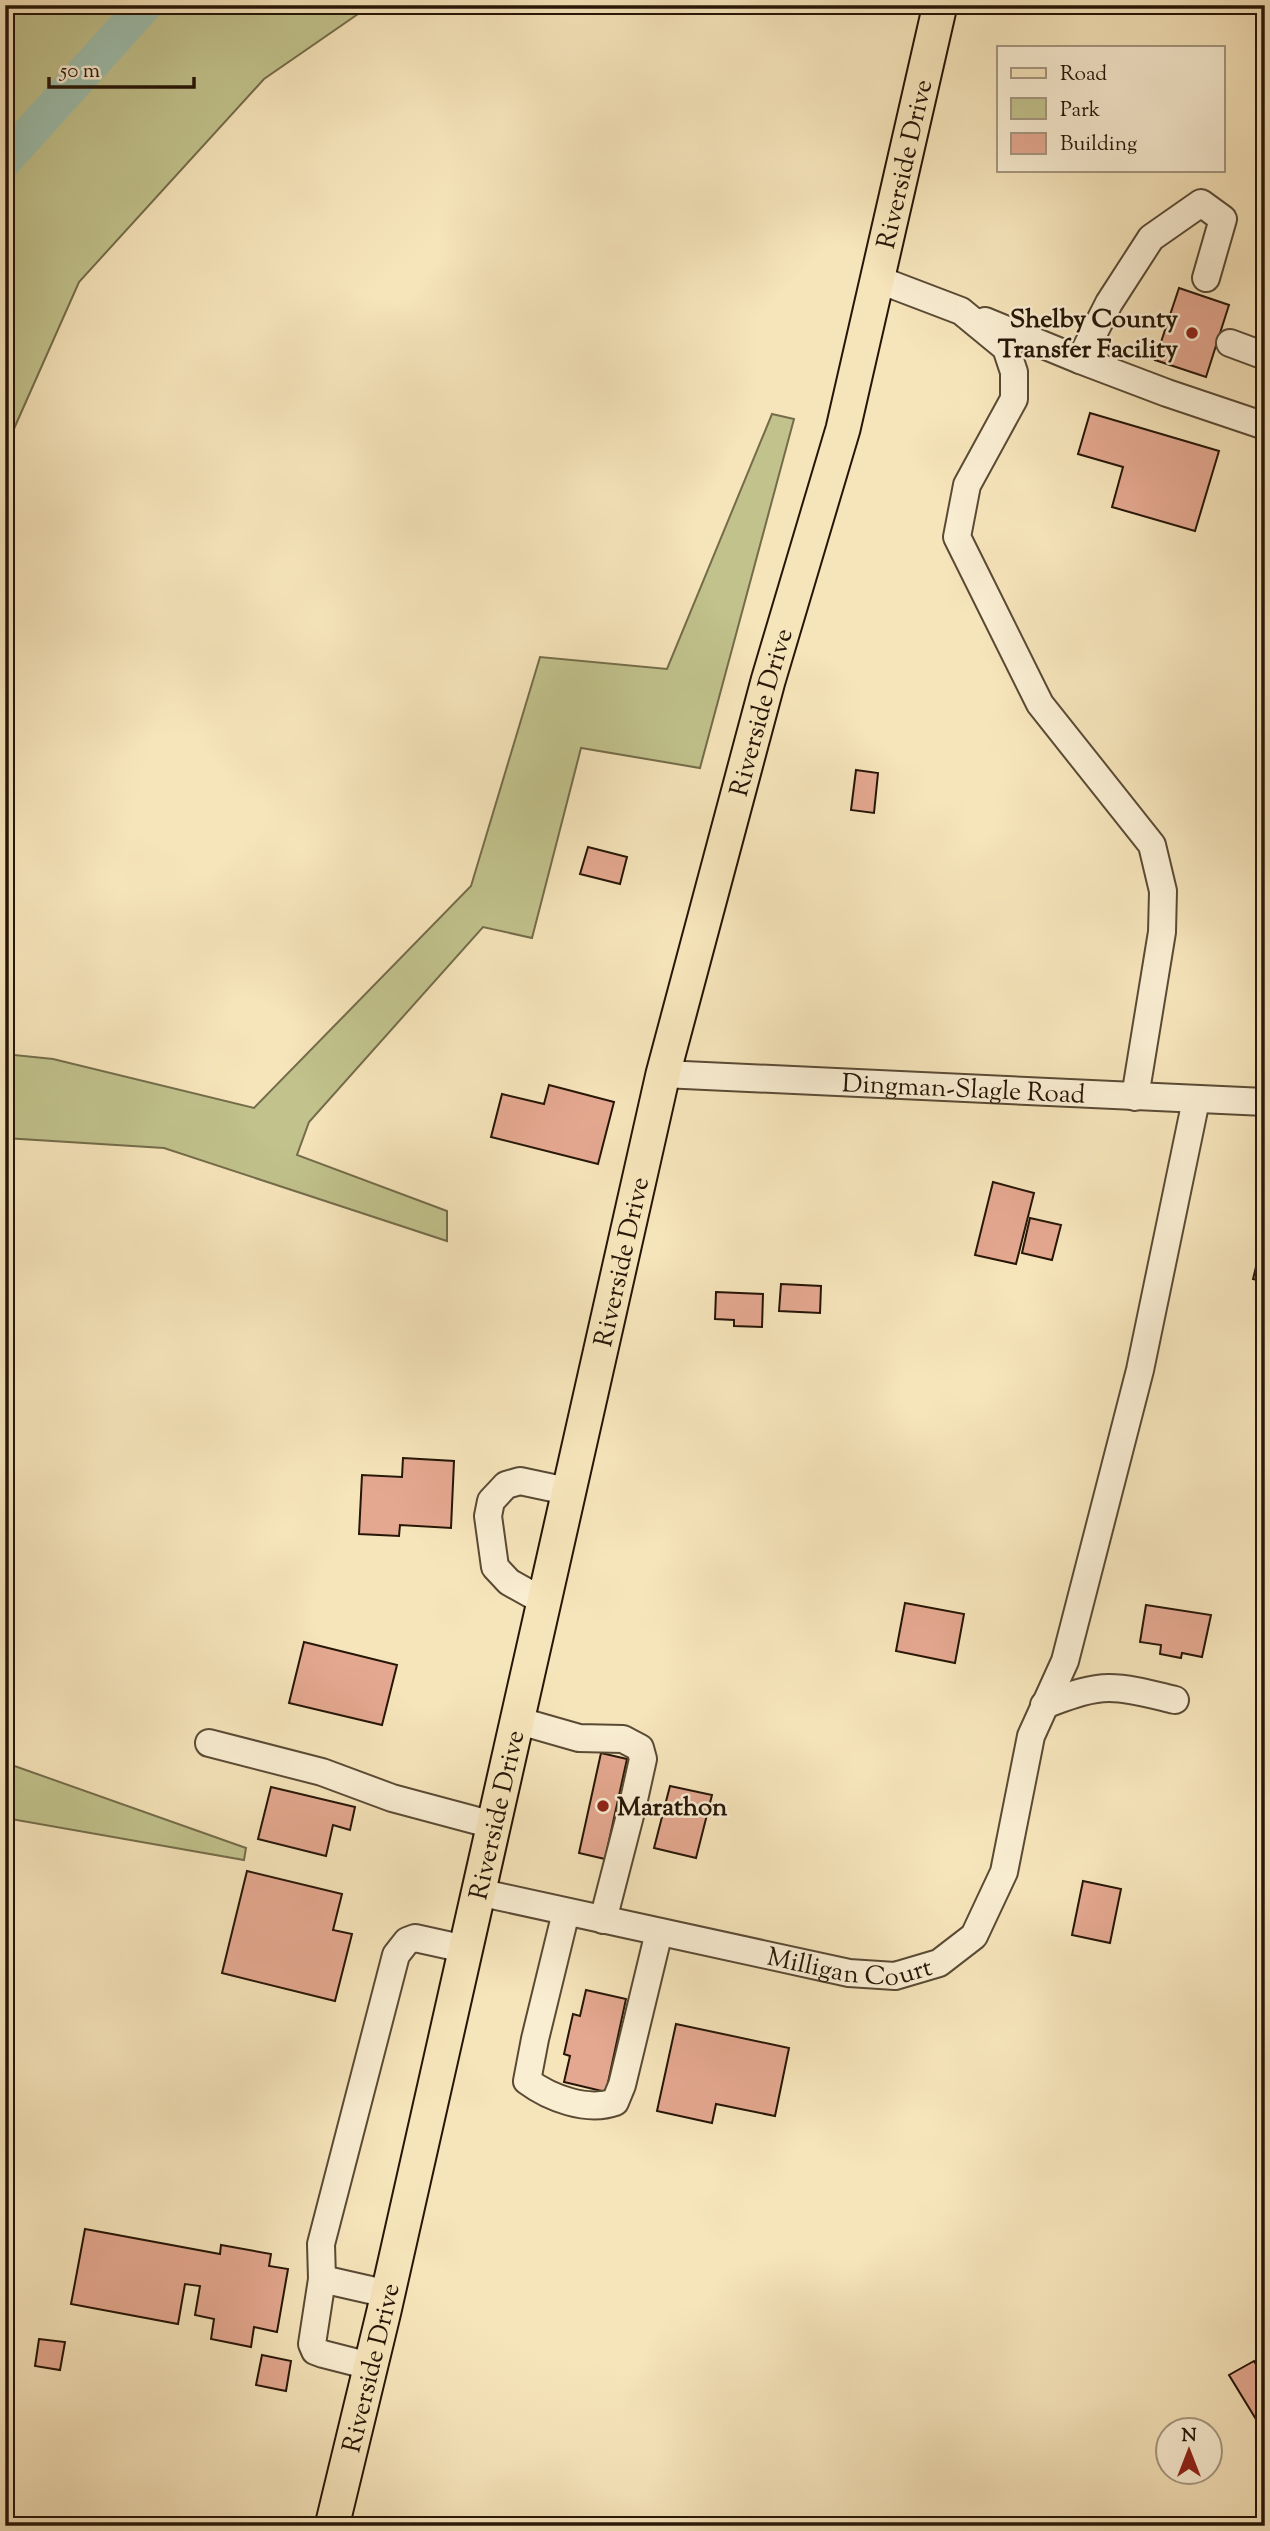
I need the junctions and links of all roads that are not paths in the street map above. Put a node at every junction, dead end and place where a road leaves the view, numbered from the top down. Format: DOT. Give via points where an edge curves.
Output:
graph roads {
  1 [pos="940,5"];
  2 [pos="1206,278"];
  3 [pos="877,279"];
  4 [pos="961,311"];
  5 [pos="1230,343"];
  6 [pos="1265,356"];
  7 [pos="1080,360"];
  8 [pos="1265,426"];
  9 [pos="663,1074"];
  10 [pos="1135,1097"];
  11 [pos="1196,1100"];
  12 [pos="1265,1102"];
  13 [pos="568,1491"];
  14 [pos="543,1601"];
  15 [pos="1175,1700"];
  16 [pos="1044,1705"];
  17 [pos="516,1720"];
  18 [pos="209,1743"];
  19 [pos="493,1825"];
  20 [pos="478,1892"];
  21 [pos="566,1912"];
  22 [pos="603,1920"];
  23 [pos="659,1932"];
  24 [pos="465,1949"];
  25 [pos="322,2279"];
  26 [pos="388,2294"];
  27 [pos="370,2366"];
  28 [pos="332,2526"];
  1 -- 3 [label="main road, Riverside Drive"];
  2 -- 7 [label="street" via="1223,219 1201,203 1151,238 1109,303"];
  3 -- 4 [label="street"];
  3 -- 9 [label="main road, Riverside Drive" via="843,429 768,681"];
  4 -- 7 [label="street"];
  4 -- 10 [label="street" via="1006,348 1014,372 1014,399 967,485 957,537 1040,704 1152,845 1163,891 1162,932"];
  5 -- 6 [label="street"];
  7 -- 8 [label="street"];
  9 -- 10 [label="street, Dingman-Slagle Road"];
  9 -- 13 [label="main road, Riverside Drive"];
  10 -- 11 [label="street, Dingman-Slagle Road"];
  11 -- 12 [label="street, Dingman-Slagle Road"];
  11 -- 16 [label="street, Milligan Court" via="1137,1383 1065,1661"];
  13 -- 14 [label="main road, Riverside Drive"];
  13 -- 14 [label="street" via="520,1481 506,1485 491,1501 488,1516 495,1567 509,1582"];
  14 -- 17 [label="main road, Riverside Drive"];
  15 -- 16 [label="street" via="1106,1688"];
  16 -- 23 [label="street, Milligan Court" via="1031,1736 1004,1872 974,1936 939,1963 895,1976 849,1973"];
  17 -- 19 [label="main road, Riverside Drive"];
  17 -- 22 [label="street" via="579,1738 622,1739 640,1748 643,1759 636,1793"];
  18 -- 19 [label="street"];
  19 -- 20 [label="main road, Riverside Drive"];
  20 -- 21 [label="street, Milligan Court"];
  20 -- 24 [label="main road, Riverside Drive"];
  21 -- 22 [label="street, Milligan Court"];
  21 -- 23 [label="street" via="527,2081 580,2104 615,2102"];
  22 -- 23 [label="street, Milligan Court"];
  24 -- 25 [label="street" via="415,1938 397,1955 321,2244"];
  24 -- 26 [label="main road, Riverside Drive"];
  25 -- 26 [label="street"];
  25 -- 27 [label="street" via="312,2339 315,2351"];
  26 -- 27 [label="main road, Riverside Drive"];
  27 -- 28 [label="main road, Riverside Drive"];
}
